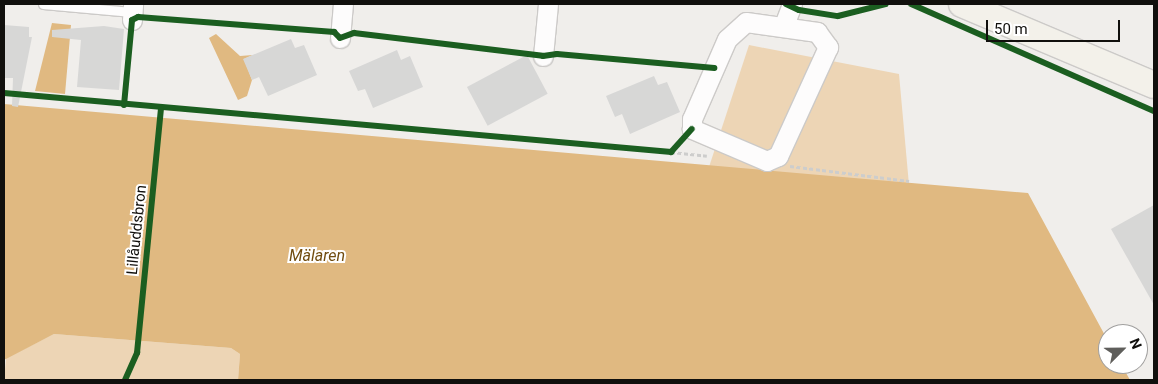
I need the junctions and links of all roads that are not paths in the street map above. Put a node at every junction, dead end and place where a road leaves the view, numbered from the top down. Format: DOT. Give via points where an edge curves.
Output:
graph roads {
  1 [pos="43,4"];
  2 [pos="343,4"];
  3 [pos="548,4"];
  4 [pos="792,4"];
  5 [pos="962,4"];
  6 [pos="982,9"];
  7 [pos="132,12"];
  8 [pos="784,25"];
  9 [pos="340,38"];
  10 [pos="543,56"];
  11 [pos="1154,85"];
  1 -- 7 [label="lane"];
  2 -- 9 [label="street"];
  3 -- 10 [label="street"];
  4 -- 8 [label="street"];
  5 -- 6 [label="main road"];
  6 -- 11 [label="main road"];
  8 -- 8 [label="street" via="817,32 828,47 778,156 767,161 692,129 692,119 727,39 746,22"];
}
